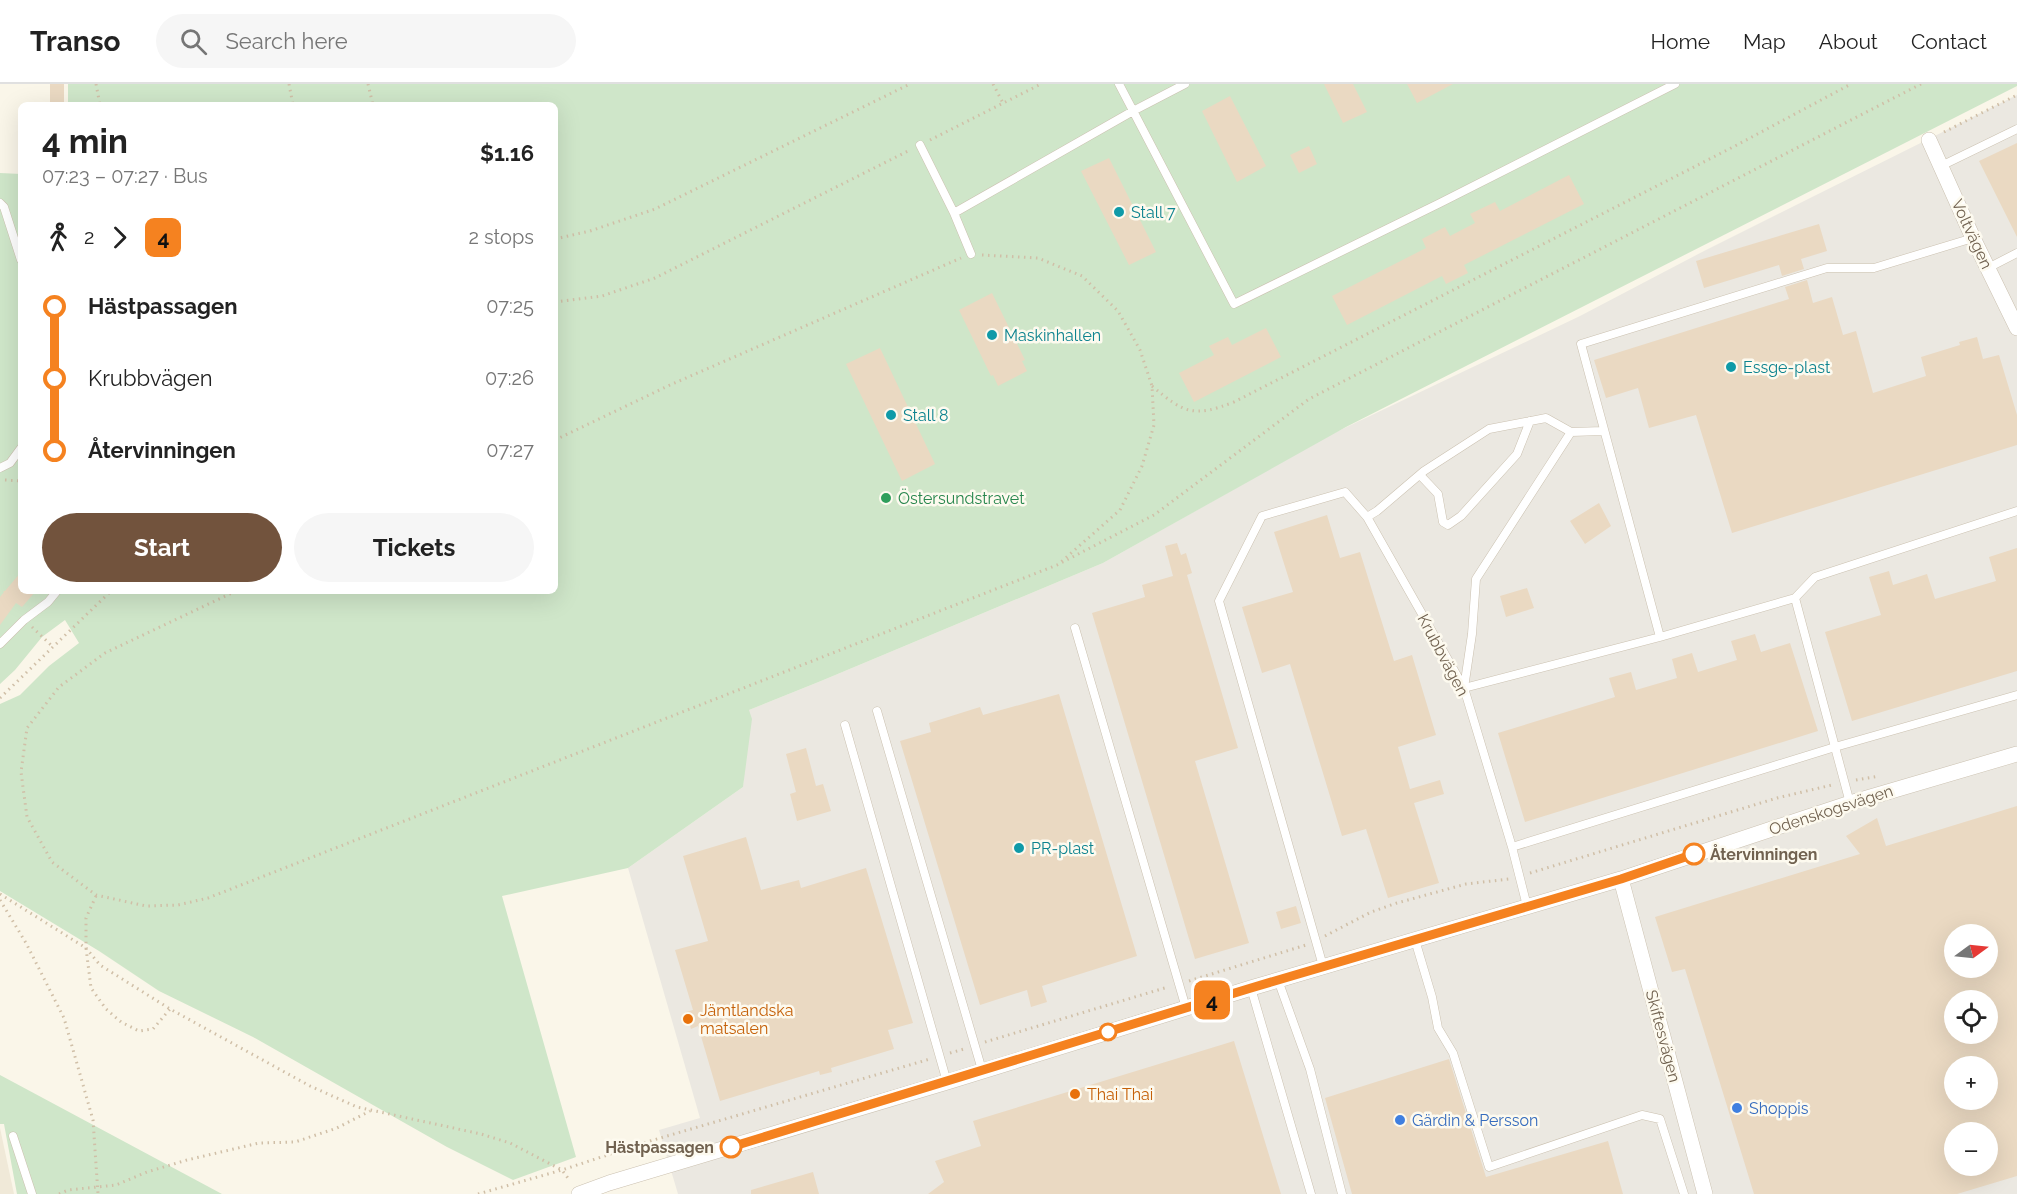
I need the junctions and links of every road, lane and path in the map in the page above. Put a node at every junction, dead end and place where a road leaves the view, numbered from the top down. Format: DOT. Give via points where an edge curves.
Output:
graph roads {
  1 [pos="96,84"];
  2 [pos="289,84"];
  3 [pos="368,84"];
  4 [pos="910,84"];
  5 [pos="993,84"];
  6 [pos="1041,84"];
  7 [pos="1119,84"];
  8 [pos="1185,84"];
  9 [pos="1675,84"];
  10 [pos="1851,84"];
  11 [pos="1921,84"];
  12 [pos="2017,95"];
  13 [pos="99,102"];
  14 [pos="292,102"];
  15 [pos="373,102"];
  16 [pos="1003,103"];
  17 [pos="1133,111"];
  18 [pos="2017,129"];
  19 [pos="1929,140"];
  20 [pos="920,145"];
  21 [pos="1941,166"];
  22 [pos="0,203"];
  23 [pos="954,213"];
  24 [pos="558,238"];
  25 [pos="1973,238"];
  26 [pos="18,251"];
  27 [pos="2017,253"];
  28 [pos="971,254"];
  29 [pos="1988,268"];
  30 [pos="558,302"];
  31 [pos="2017,328"];
  32 [pos="1152,386"];
  33 [pos="1530,421"];
  34 [pos="1604,431"];
  35 [pos="1571,432"];
  36 [pos="558,439"];
  37 [pos="18,452"];
  38 [pos="0,468"];
  39 [pos="1420,475"];
  40 [pos="0,480"];
  41 [pos="18,481"];
  42 [pos="2017,511"];
  43 [pos="1367,517"];
  44 [pos="1057,565"];
  45 [pos="55,594"];
  46 [pos="108,594"];
  47 [pos="230,594"];
  48 [pos="1795,598"];
  49 [pos="24,620"];
  50 [pos="1075,628"];
  51 [pos="1660,637"];
  52 [pos="0,644"];
  53 [pos="52,646"];
  54 [pos="1464,688"];
  55 [pos="2017,695"];
  56 [pos="0,698"];
  57 [pos="877,711"];
  58 [pos="845,724"];
  59 [pos="1835,747"];
  60 [pos="2017,754"];
  61 [pos="1884,774"];
  62 [pos="1845,782"];
  63 [pos="1850,802"];
  64 [pos="1512,847"];
  65 [pos="1520,876"];
  66 [pos="1621,879"];
  67 [pos="0,894"];
  68 [pos="96,895"];
  69 [pos="0,900"];
  70 [pos="1527,906"];
  71 [pos="1415,940"];
  72 [pos="1316,941"];
  73 [pos="86,948"];
  74 [pos="1323,966"];
  75 [pos="1278,980"];
  76 [pos="1179,984"];
  77 [pos="1251,988"];
  78 [pos="1186,1008"];
  79 [pos="170,1009"];
  80 [pos="975,1046"];
  81 [pos="940,1056"];
  82 [pos="982,1070"];
  83 [pos="947,1082"];
  84 [pos="372,1111"];
  85 [pos="13,1136"];
  86 [pos="562,1170"];
  87 [pos="98,1187"];
  88 [pos="32,1194"];
  89 [pos="58,1194"];
  90 [pos="98,1194"];
  91 [pos="478,1194"];
  92 [pos="580,1194"];
  93 [pos="1311,1194"];
  94 [pos="1342,1194"];
  95 [pos="1684,1194"];
  96 [pos="1705,1194"];
  1 -- 13 [label="path"];
  2 -- 14 [label="path"];
  3 -- 15 [label="path"];
  4 -- 24 [label="path" via="655,209"];
  5 -- 16 [label="path"];
  6 -- 16 [label="path"];
  7 -- 17 [label="lane"];
  8 -- 17 [label="lane"];
  9 -- 17 [label="lane" via="1234,304"];
  10 -- 32 [label="path" via="1234,402 1213,411 1193,412 1176,406"];
  11 -- 44 [label="path" via="1309,399 1154,515"];
  12 -- 19 [label="path"];
  16 -- 20 [label="path"];
  17 -- 23 [label="lane"];
  18 -- 21 [label="lane"];
  19 -- 21 [label="street, Voltvägen"];
  20 -- 23 [label="lane"];
  20 -- 30 [label="path" via="655,278 602,296"];
  21 -- 25 [label="street, Voltvägen"];
  22 -- 26 [label="lane"];
  23 -- 28 [label="lane"];
  25 -- 29 [label="street, Voltvägen"];
  25 -- 34 [label="lane" via="1874,268 1827,268 1581,344"];
  27 -- 29 [label="lane"];
  28 -- 32 [label="path" via="1038,258 1082,276 1118,311 1140,350"];
  28 -- 36 [label="path" via="670,385"];
  29 -- 31 [label="street, Voltvägen"];
  32 -- 44 [label="path" via="1154,425 1142,466 1120,510"];
  33 -- 35 [label="lane" via="1546,418"];
  33 -- 39 [label="lane" via="1489,429"];
  33 -- 39 [label="lane" via="1517,454 1461,516 1448,525 1443,522 1438,494"];
  34 -- 35 [label="lane"];
  34 -- 51 [label="lane"];
  35 -- 54 [label="lane" via="1476,579"];
  37 -- 38 [label="lane"];
  39 -- 43 [label="lane"];
  40 -- 41 [label="path"];
  42 -- 48 [label="lane" via="1815,577"];
  43 -- 54 [label="lane, Krubbvägen"];
  43 -- 72 [label="lane, Krubbvägen" via="1345,492 1262,516 1219,601"];
  44 -- 68 [label="path" via="208,898 178,905 146,906"];
  45 -- 49 [label="lane"];
  46 -- 53 [label="path"];
  47 -- 68 [label="path" via="105,653 59,687 27,728 21,772 27,817 52,862"];
  48 -- 51 [label="lane"];
  48 -- 59 [label="lane"];
  49 -- 52 [label="lane"];
  49 -- 53 [label="path"];
  50 -- 76 [label="lane"];
  51 -- 54 [label="lane"];
  53 -- 56 [label="path"];
  54 -- 64 [label="lane, Krubbvägen"];
  55 -- 59 [label="lane"];
  57 -- 80 [label="lane"];
  58 -- 81 [label="lane"];
  59 -- 62 [label="lane"];
  59 -- 64 [label="lane"];
  60 -- 63 [label="street, Odenskogsvägen"];
  61 -- 62 [label="path"];
  62 -- 63 [label="lane"];
  62 -- 65 [label="path" via="1777,798"];
  63 -- 66 [label="street, Odenskogsvägen"];
  64 -- 65 [label="lane, Krubbvägen"];
  65 -- 70 [label="lane, Krubbvägen"];
  65 -- 72 [label="path" via="1466,884 1397,903"];
  66 -- 70 [label="street, Odenskogsvägen"];
  66 -- 96 [label="street, Skiftesvägen"];
  67 -- 73 [label="path"];
  68 -- 73 [label="path" via="86,918"];
  69 -- 87 [label="path" via="64,1018 93,1120"];
  70 -- 71 [label="street, Odenskogsvägen"];
  71 -- 74 [label="street, Odenskogsvägen"];
  71 -- 95 [label="lane" via="1438,1028 1453,1053 1489,1167 1642,1115 1660,1119"];
  72 -- 74 [label="lane"];
  72 -- 76 [label="path"];
  73 -- 79 [label="path" via="100,964"];
  73 -- 79 [label="path" via="90,988 121,1022 139,1031 153,1029"];
  74 -- 75 [label="street, Odenskogsvägen"];
  75 -- 77 [label="street, Odenskogsvägen"];
  75 -- 94 [label="lane" via="1310,1069"];
  76 -- 78 [label="lane"];
  76 -- 80 [label="path"];
  77 -- 78 [label="street, Odenskogsvägen"];
  77 -- 93 [label="lane"];
  78 -- 82 [label="street, Odenskogsvägen"];
  79 -- 84 [label="path" via="310,1086"];
  80 -- 81 [label="path"];
  80 -- 82 [label="lane"];
  81 -- 83 [label="lane"];
  81 -- 86 [label="path"];
  82 -- 83 [label="street, Odenskogsvägen"];
  83 -- 92 [label="street, Odenskogsvägen" via="609,1182"];
  84 -- 86 [label="path" via="510,1143"];
  84 -- 87 [label="path" via="295,1142 259,1143"];
  85 -- 88 [label="lane"];
  86 -- 91 [label="path"];
  86 -- 92 [label="path"];
  87 -- 89 [label="path"];
  87 -- 90 [label="path"];
}
